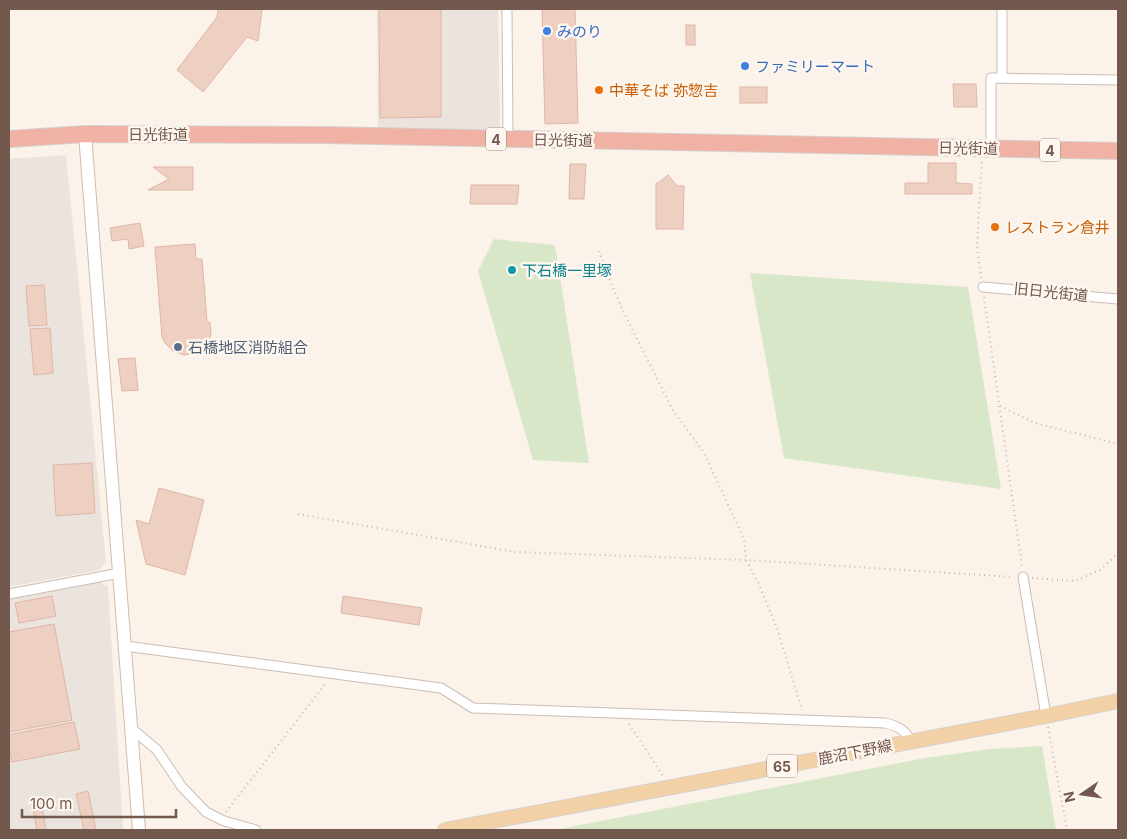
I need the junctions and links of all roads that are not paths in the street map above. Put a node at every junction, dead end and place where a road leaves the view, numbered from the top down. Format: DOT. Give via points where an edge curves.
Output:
graph roads {
  1 [pos="507,9"];
  2 [pos="1002,9"];
  3 [pos="1002,78"];
  4 [pos="1118,80"];
  5 [pos="85,134"];
  6 [pos="9,139"];
  7 [pos="508,139"];
  8 [pos="991,149"];
  9 [pos="1118,151"];
  10 [pos="983,287"];
  11 [pos="1118,299"];
  12 [pos="120,573"];
  13 [pos="1023,577"];
  14 [pos="9,594"];
  15 [pos="125,646"];
  16 [pos="1118,701"];
  17 [pos="1046,716"];
  18 [pos="131,728"];
  19 [pos="911,741"];
  20 [pos="138,830"];
  21 [pos="256,830"];
  22 [pos="445,830"];
  1 -- 7 [label="street"];
  2 -- 3 [label="street"];
  3 -- 4 [label="street"];
  3 -- 8 [label="street" via="991,78"];
  5 -- 6 [label="highway, 日光街道 / 4"];
  5 -- 7 [label="highway, 日光街道 / 4"];
  5 -- 12 [label="street"];
  7 -- 8 [label="highway, 日光街道 / 4"];
  8 -- 9 [label="highway, 日光街道 / 4"];
  10 -- 11 [label="street, 旧日光街道"];
  12 -- 14 [label="street"];
  12 -- 15 [label="street"];
  13 -- 17 [label="street"];
  15 -- 18 [label="street"];
  15 -- 19 [label="street" via="441,688 473,708 885,723 907,732"];
  16 -- 17 [label="main road, 鹿沼下野線 / 65"];
  17 -- 19 [label="main road, 鹿沼下野線 / 65"];
  18 -- 20 [label="street"];
  18 -- 21 [label="street" via="157,750 182,787 206,812 220,820"];
  19 -- 22 [label="main road, 鹿沼下野線 / 65"];
}
